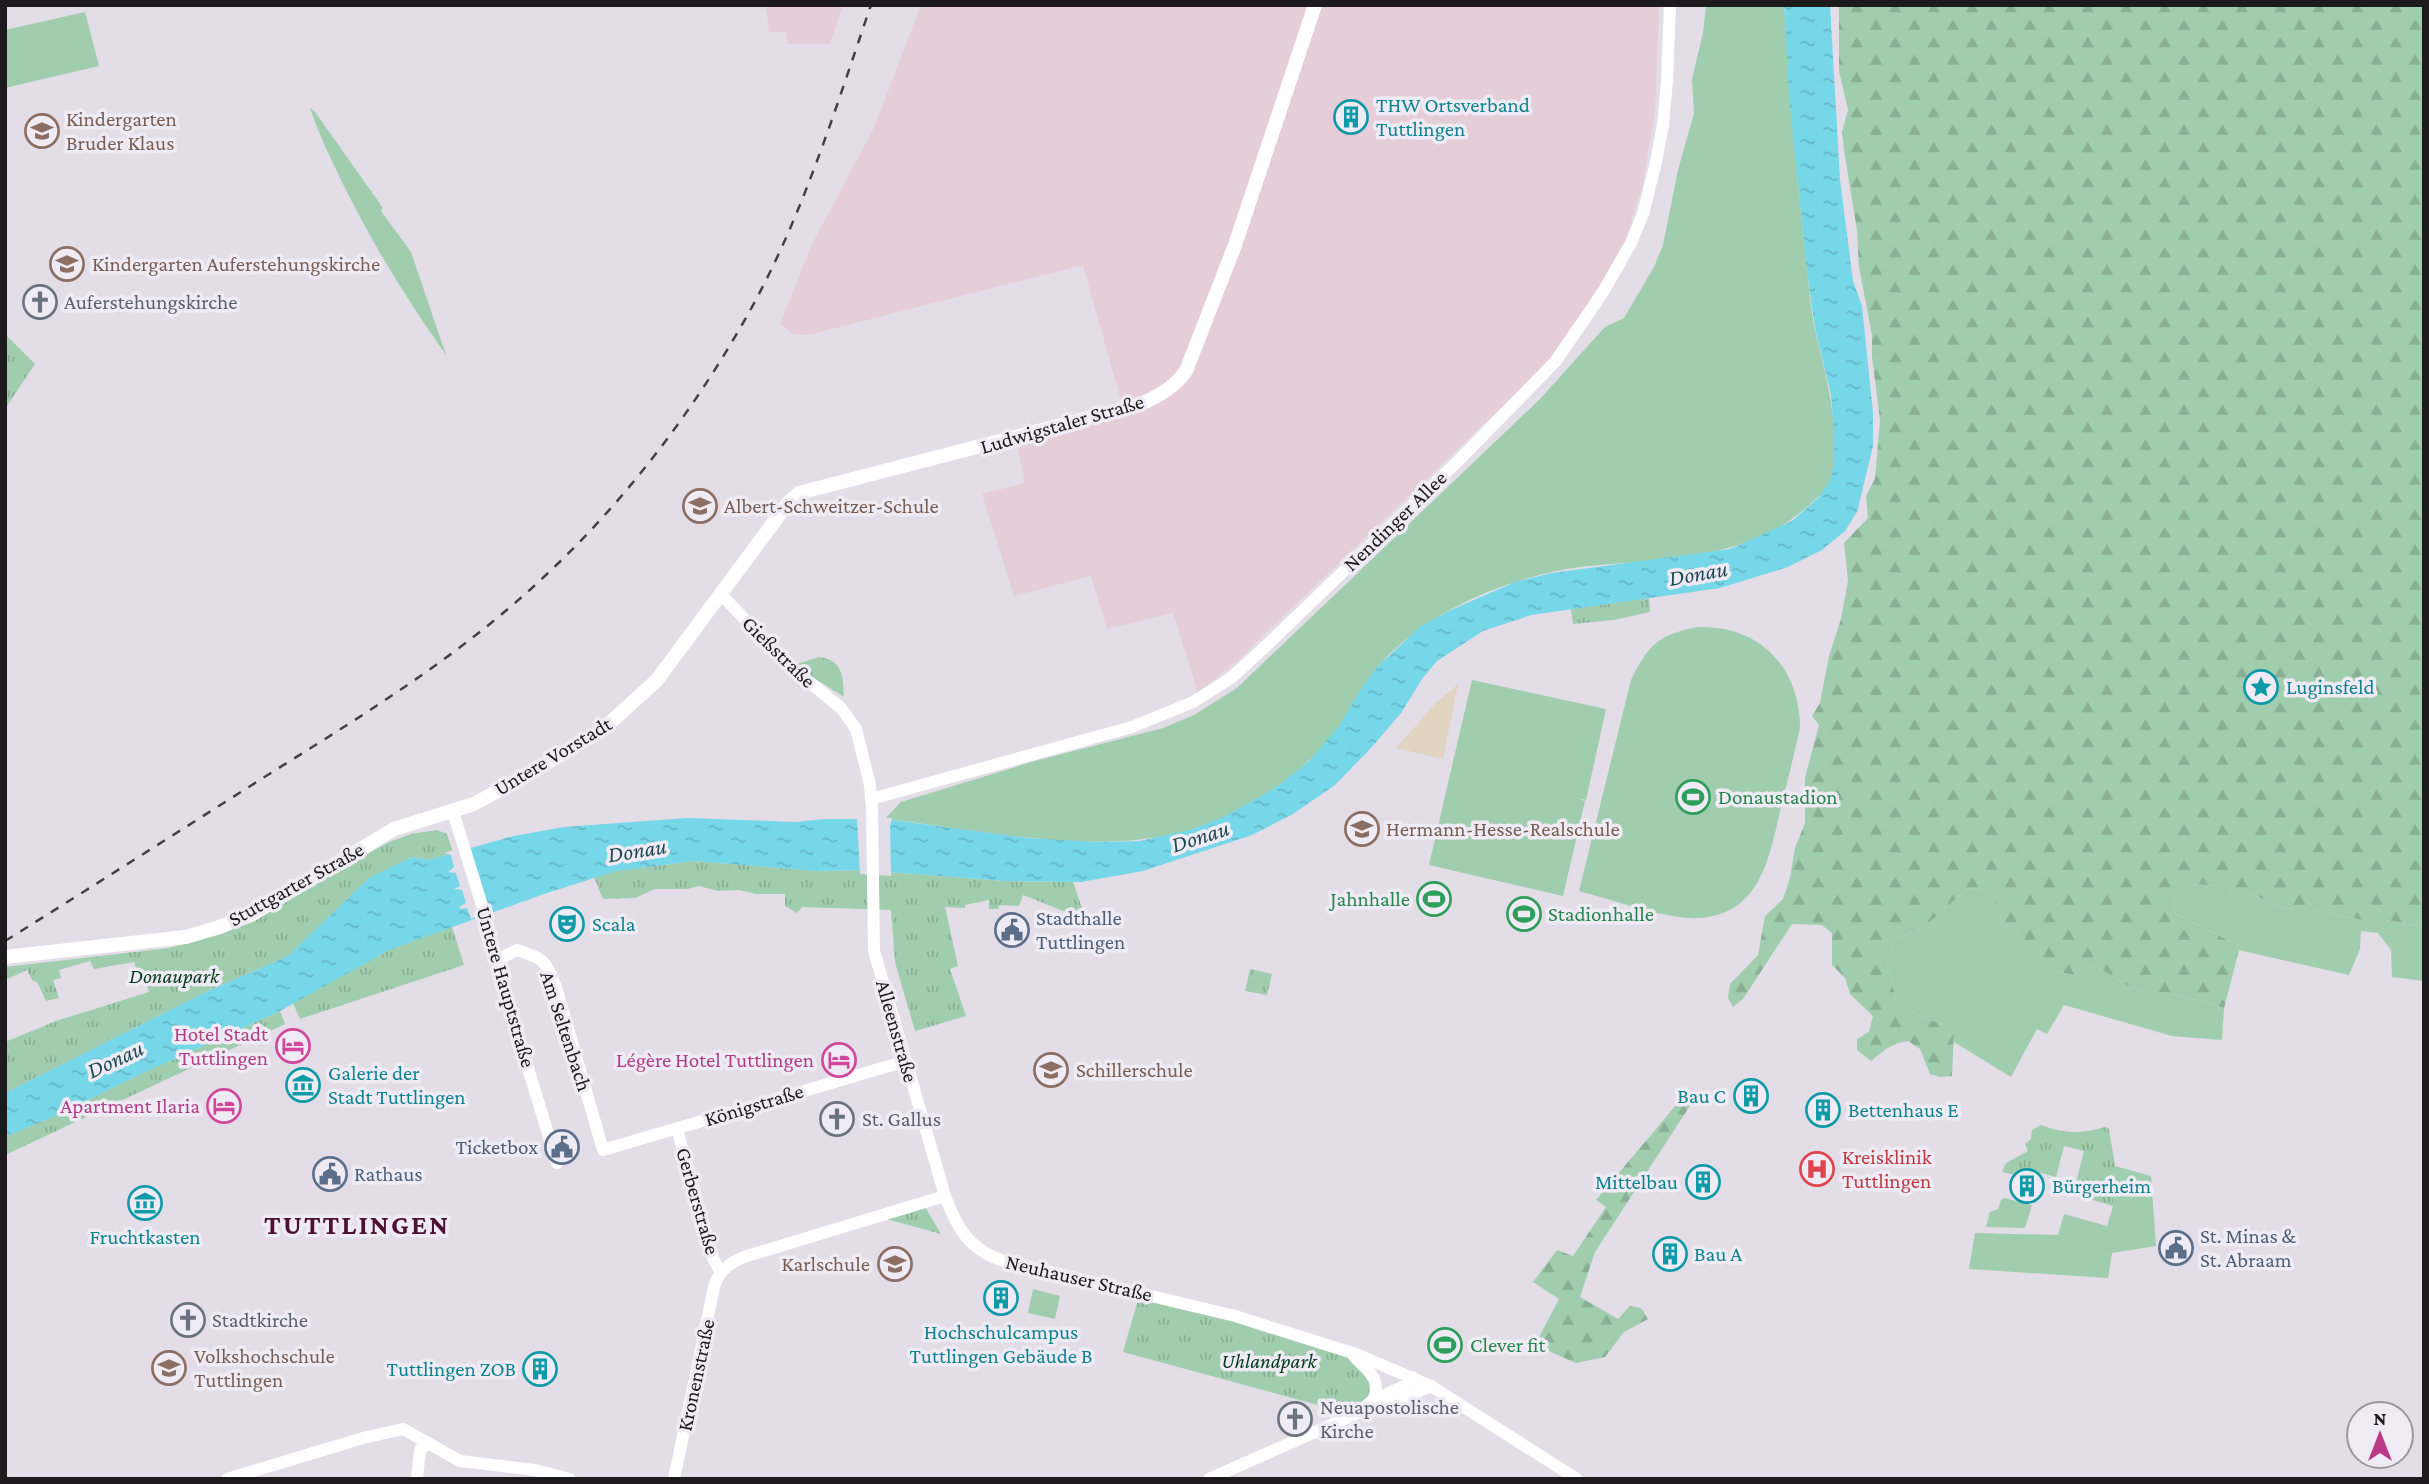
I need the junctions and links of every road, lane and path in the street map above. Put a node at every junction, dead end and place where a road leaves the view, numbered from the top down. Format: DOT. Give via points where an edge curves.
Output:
graph roads {
  1 [pos="1315,5"];
  2 [pos="1670,5"];
  3 [pos="720,593"];
  4 [pos="841,708"];
  5 [pos="871,799"];
  6 [pos="453,812"];
  7 [pos="416,822"];
  8 [pos="5,957"];
  9 [pos="496,960"];
  10 [pos="906,1061"];
  11 [pos="677,1129"];
  12 [pos="603,1150"];
  13 [pos="557,1163"];
  14 [pos="945,1196"];
  15 [pos="721,1273"];
  16 [pos="1354,1354"];
  17 [pos="1412,1377"];
  18 [pos="1431,1386"];
  19 [pos="1373,1400"];
  20 [pos="1358,1413"];
  21 [pos="428,1443"];
  22 [pos="227,1479"];
  23 [pos="417,1479"];
  24 [pos="570,1479"];
  25 [pos="674,1479"];
  26 [pos="1209,1479"];
  27 [pos="1577,1479"];
  1 -- 3 [label="main road, Ludwigstaler Straße" via="1236,245 1178,383 1139,405 799,494"];
  2 -- 5 [label="street, Nendinger Allee" via="1657,162 1631,243 1604,292 1555,362 1459,460 1267,646 1231,678 1193,702 1132,727"];
  3 -- 4 [label="street, Gießstraße" via="787,664"];
  3 -- 6 [label="main road, Untere Vorstadt" via="657,680 612,723"];
  4 -- 5 [label="street, Alleenstraße" via="856,729"];
  5 -- 10 [label="street, Alleenstraße" via="874,951"];
  6 -- 7 [label="main road, Untere Vorstadt"];
  6 -- 9 [label="street, Untere Hauptstraße"];
  7 -- 8 [label="main road, Stuttgarter Straße" via="384,834 251,915 216,928 186,937"];
  9 -- 12 [label="street, Am Seltenbach" via="517,950 541,959 548,970"];
  9 -- 13 [label="street, Untere Hauptstraße"];
  10 -- 11 [label="street, Königstraße"];
  10 -- 14 [label="street, Alleenstraße"];
  11 -- 12 [label="street, Königstraße"];
  11 -- 15 [label="street, Gerberstraße"];
  14 -- 15 [label="street" via="738,1259"];
  14 -- 16 [label="street, Neuhauser Straße" via="964,1235 992,1257 1235,1316"];
  15 -- 25 [label="street, Kronenstraße" via="714,1287"];
  16 -- 17 [label="street, Neuhauser Straße"];
  16 -- 19 [label="street" via="1376,1381"];
  17 -- 18 [label="street, Neuhauser Straße"];
  17 -- 19 [label="street" via="1409,1384"];
  18 -- 20 [label="street"];
  18 -- 27 [label="street, Neuhauser Straße"];
  19 -- 20 [label="street"];
  20 -- 26 [label="street"];
  21 -- 22 [label="street" via="403,1429"];
  21 -- 23 [label="street" via="420,1450"];
  21 -- 24 [label="street" via="460,1461"];
}
